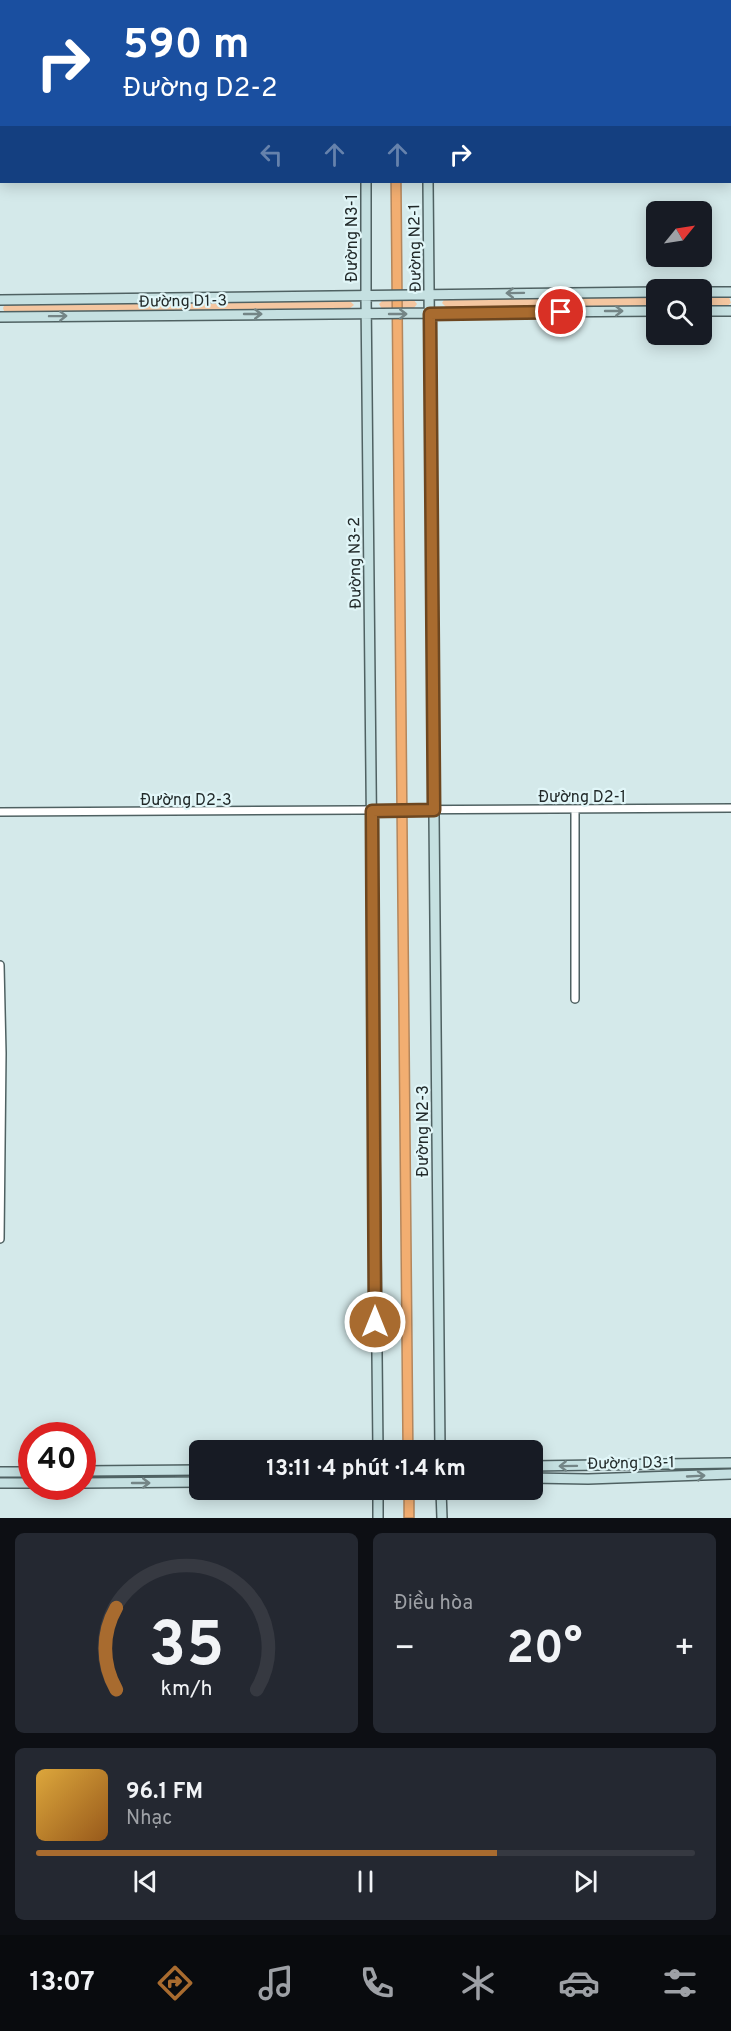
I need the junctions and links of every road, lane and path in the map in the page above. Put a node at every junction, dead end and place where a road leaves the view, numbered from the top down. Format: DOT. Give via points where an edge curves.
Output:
graph roads {
  1 [pos="366,183"];
  2 [pos="428,183"];
  3 [pos="646,292"];
  4 [pos="712,292"];
  5 [pos="731,292"];
  6 [pos="430,294"];
  7 [pos="366,295"];
  8 [pos="0,300"];
  9 [pos="646,311"];
  10 [pos="712,311"];
  11 [pos="731,311"];
  12 [pos="366,314"];
  13 [pos="430,314"];
  14 [pos="0,317"];
  15 [pos="731,808"];
  16 [pos="574,809"];
  17 [pos="434,810"];
  18 [pos="372,811"];
  19 [pos="0,812"];
  20 [pos="0,965"];
  21 [pos="575,999"];
  22 [pos="0,1239"];
  23 [pos="378,1440"];
  24 [pos="440,1440"];
  25 [pos="731,1463"];
  26 [pos="543,1466"];
  27 [pos="189,1470"];
  28 [pos="96,1471"];
  29 [pos="0,1472"];
  30 [pos="18,1472"];
  31 [pos="731,1474"];
  32 [pos="543,1478"];
  33 [pos="189,1482"];
  34 [pos="0,1483"];
  35 [pos="18,1483"];
  36 [pos="96,1483"];
  37 [pos="378,1500"];
  38 [pos="441,1500"];
  39 [pos="378,1518"];
  40 [pos="442,1518"];
  1 -- 7 [label="street, Đường N3-1"];
  2 -- 6 [label="street, Đường N2-1"];
  3 -- 6 [label="street, Đường D1-3, one-way"];
  4 -- 5 [label="street"];
  6 -- 7 [label="street, Đường D1-3"];
  6 -- 13 [label="street, Đường N2-1"];
  7 -- 8 [label="street, Đường D1-3"];
  7 -- 12 [label="street, Đường N3-1"];
  13 -- 9 [label="street, Đường D1-3, one-way"];
  10 -- 11 [label="street"];
  12 -- 13 [label="street, Đường D1-3, one-way"];
  14 -- 12 [label="street, Đường D1-3, one-way"];
  12 -- 18 [label="street, Đường N3-2"];
  13 -- 17 [label="street, Đường N2-1"];
  15 -- 16 [label="street, Đường D2-1"];
  16 -- 17 [label="street, Đường D2-1"];
  16 -- 21 [label="street"];
  17 -- 18 [label="street, Đường D2-1"];
  17 -- 24 [label="street, Đường N2-3"];
  18 -- 19 [label="street, Đường D2-3"];
  18 -- 23 [label="street, Đường N3-2"];
  20 -- 22 [label="street"];
  25 -- 26 [label="street, Đường D3-1, one-way"];
  27 -- 28 [label="street"];
  29 -- 30 [label="street"];
  32 -- 31 [label="street, Đường D3-1, one-way"];
  36 -- 33 [label="street, one-way"];
  34 -- 35 [label="street"];
  37 -- 39 [label="street"];
  38 -- 40 [label="street"];
}
